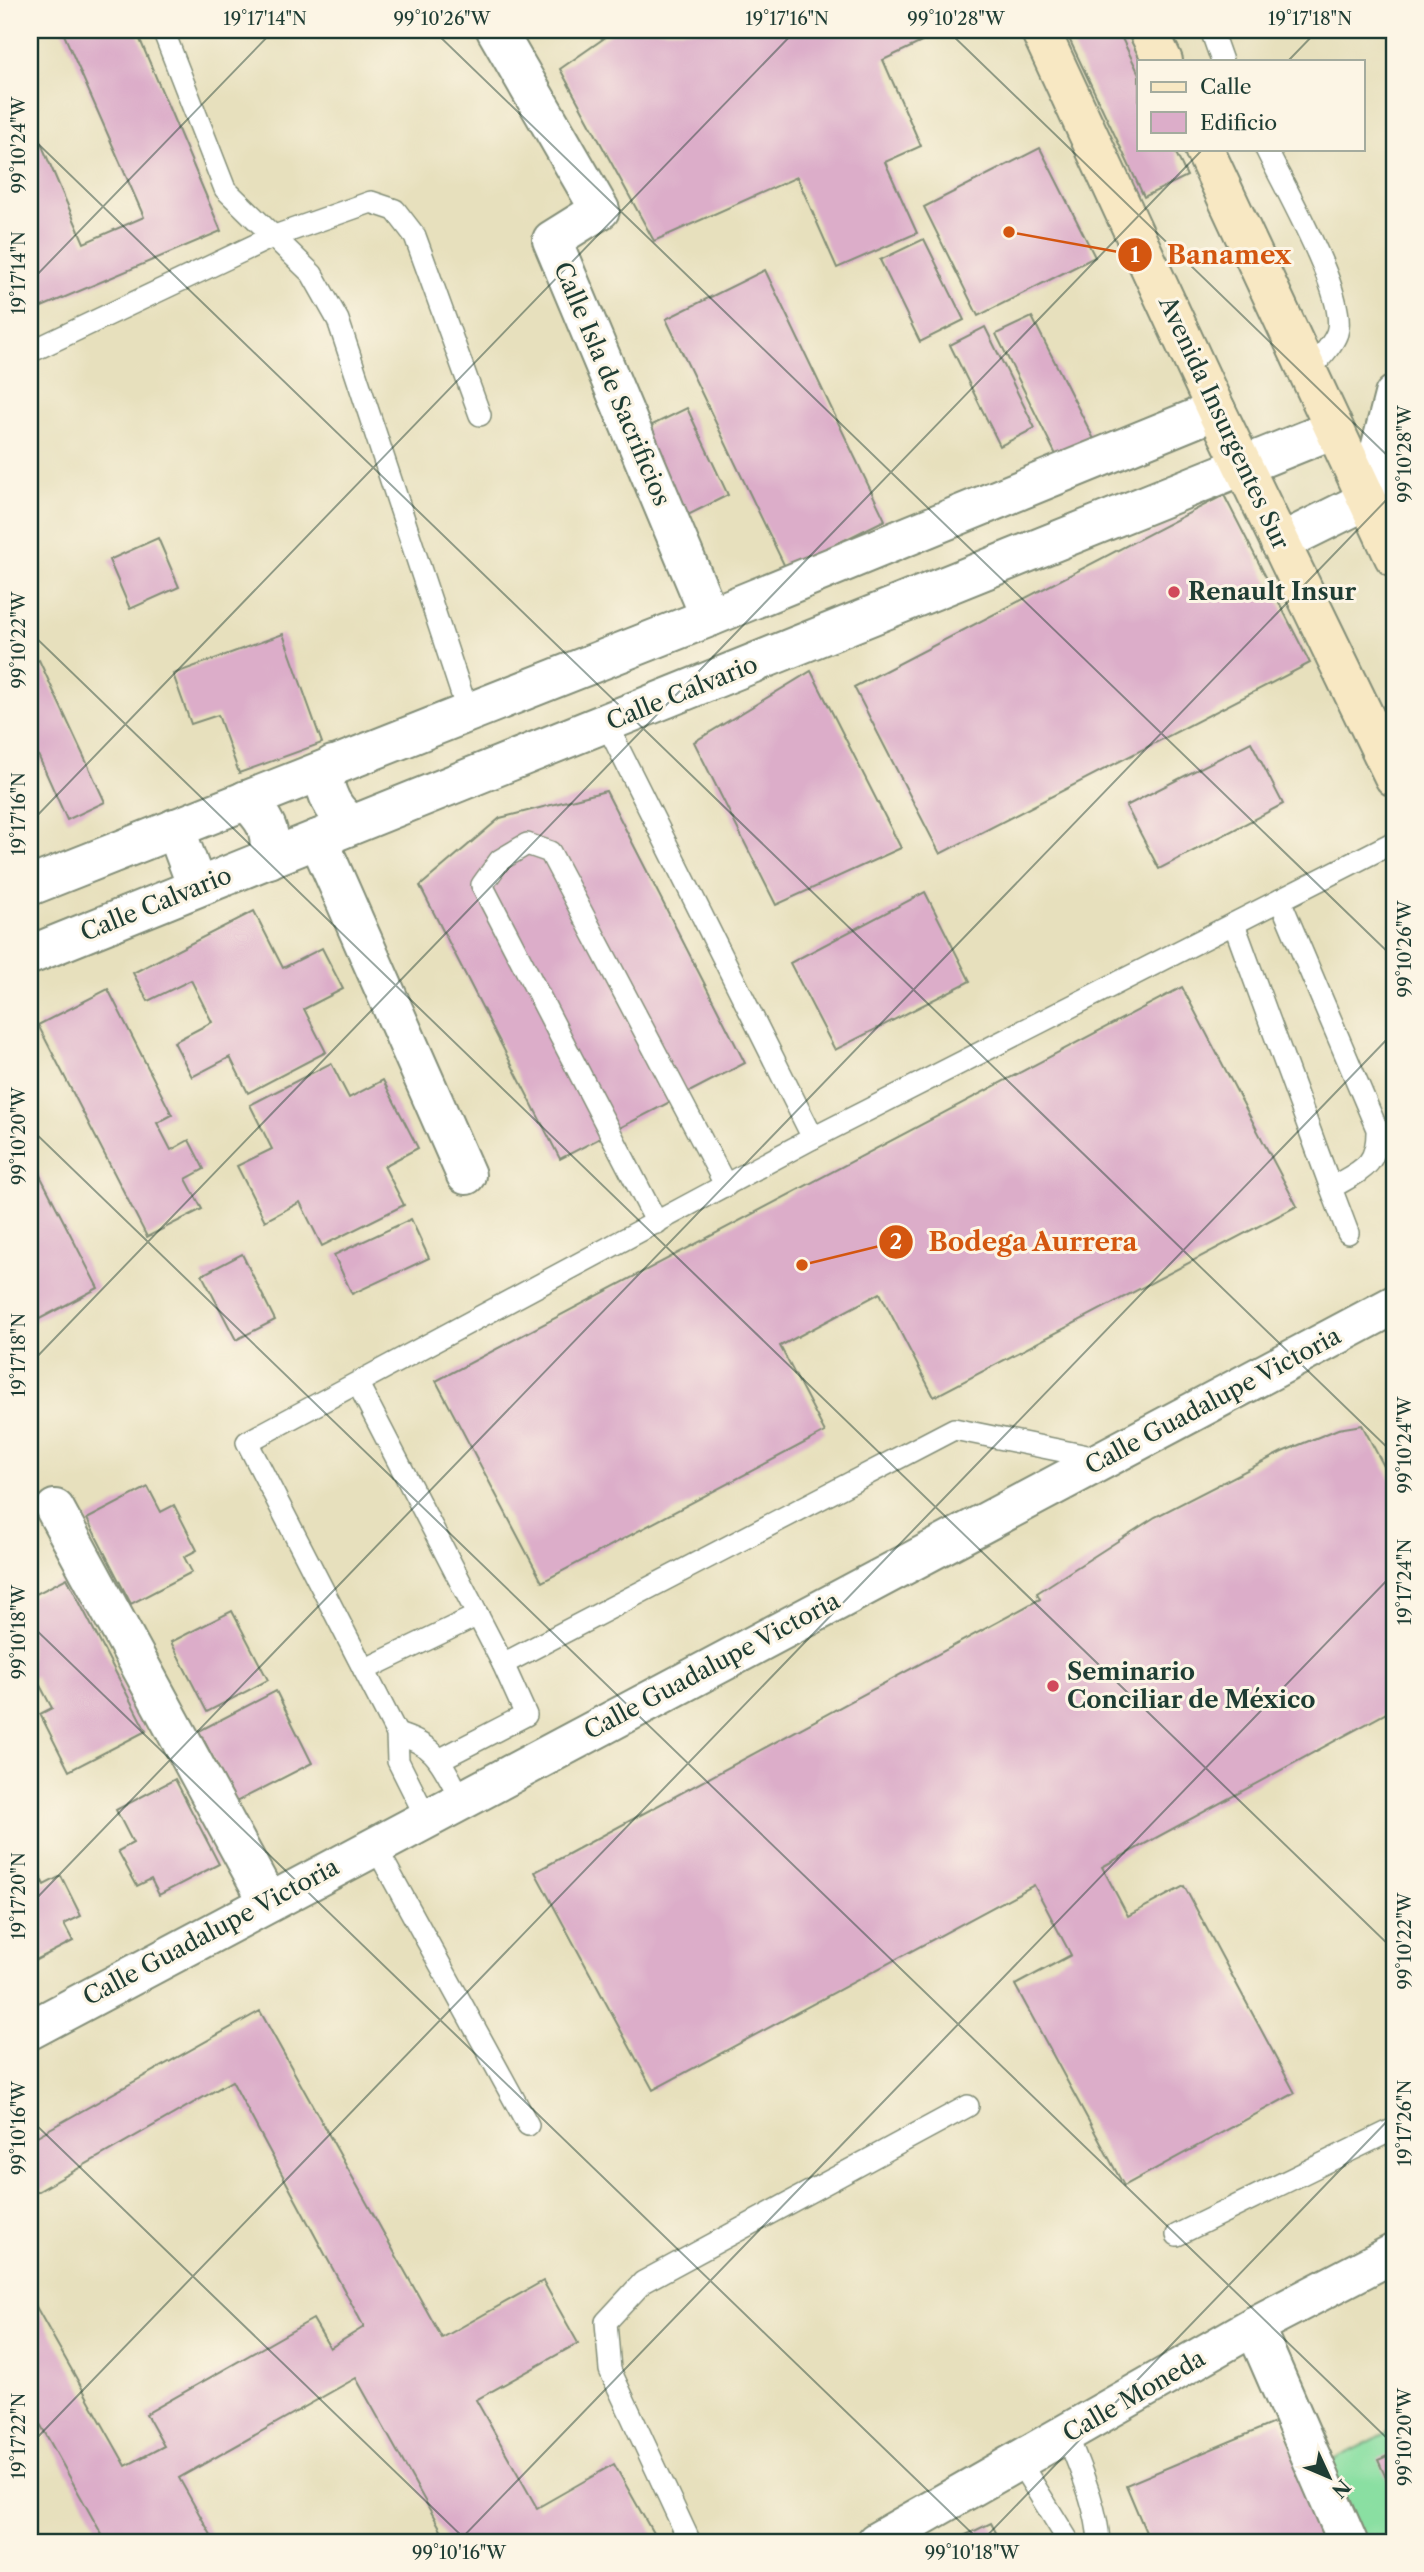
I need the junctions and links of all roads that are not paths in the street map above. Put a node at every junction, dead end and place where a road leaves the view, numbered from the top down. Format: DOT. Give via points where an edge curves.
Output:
graph roads {
  1 [pos="163,30"];
  2 [pos="496,30"];
  3 [pos="1040,30"];
  4 [pos="1148,30"];
  5 [pos="1211,30"];
  6 [pos="1163,60"];
  7 [pos="1222,60"];
  8 [pos="1204,150"];
  9 [pos="1266,150"];
  10 [pos="272,237"];
  11 [pos="30,352"];
  12 [pos="1308,372"];
  13 [pos="1394,395"];
  14 [pos="1216,410"];
  15 [pos="480,415"];
  16 [pos="1334,429"];
  17 [pos="1244,467"];
  18 [pos="1367,500"];
  19 [pos="1280,544"];
  20 [pos="1394,557"];
  21 [pos="710,617"];
  22 [pos="640,645"];
  23 [pos="664,700"];
  24 [pos="468,713"];
  25 [pos="606,723"];
  26 [pos="333,765"];
  27 [pos="477,775"];
  28 [pos="1394,776"];
  29 [pos="246,800"];
  30 [pos="175,828"];
  31 [pos="335,832"];
  32 [pos="1394,842"];
  33 [pos="269,859"];
  34 [pos="30,886"];
  35 [pos="197,887"];
  36 [pos="1280,900"];
  37 [pos="1234,924"];
  38 [pos="30,955"];
  39 [pos="813,1138"];
  40 [pos="466,1175"];
  41 [pos="726,1185"];
  42 [pos="1331,1188"];
  43 [pos="657,1223"];
  44 [pos="1348,1233"];
  45 [pos="1394,1304"];
  46 [pos="358,1384"];
  47 [pos="1104,1459"];
  48 [pos="55,1509"];
  49 [pos="478,1615"];
  50 [pos="503,1664"];
  51 [pos="364,1670"];
  52 [pos="397,1734"];
  53 [pos="439,1760"];
  54 [pos="461,1799"];
  55 [pos="426,1817"];
  56 [pos="374,1844"];
  57 [pos="268,1901"];
  58 [pos="30,2029"];
  59 [pos="968,2106"];
  60 [pos="528,2125"];
  61 [pos="1394,2129"];
  62 [pos="1177,2235"];
  63 [pos="1394,2253"];
  64 [pos="1254,2326"];
  65 [pos="1067,2435"];
  66 [pos="1019,2461"];
  67 [pos="690,2542"];
  68 [pos="876,2542"];
  69 [pos="1069,2542"];
  70 [pos="1099,2542"];
  71 [pos="1348,2542"];
  1 -- 10 [label="lane" via="225,189"];
  2 -- 21 [label="street, Calle Isla de Sacrificios" via="600,209 552,240"];
  3 -- 14 [label="main road, Avenida Insurgentes Sur"];
  4 -- 6 [label="main road"];
  5 -- 7 [label="lane"];
  8 -- 12 [label="main road"];
  9 -- 12 [label="lane" via="1331,282 1339,317 1336,334"];
  10 -- 11 [label="lane"];
  10 -- 15 [label="lane" via="371,202 395,210 415,236"];
  10 -- 24 [label="lane" via="312,274 338,320"];
  12 -- 16 [label="main road"];
  13 -- 18 [label="street"];
  14 -- 17 [label="main road, Avenida Insurgentes Sur"];
  14 -- 21 [label="street"];
  16 -- 17 [label="street, Calle Calvario"];
  16 -- 18 [label="main road"];
  17 -- 19 [label="main road, Avenida Insurgentes Sur"];
  17 -- 23 [label="street, Calle Calvario"];
  18 -- 19 [label="street"];
  18 -- 20 [label="main road"];
  19 -- 28 [label="main road, Avenida Insurgentes Sur"];
  21 -- 22 [label="street"];
  22 -- 23 [label="street" via="630,665 631,680 642,693"];
  22 -- 24 [label="street"];
  23 -- 25 [label="street, Calle Calvario"];
  24 -- 26 [label="street"];
  24 -- 27 [label="street" via="491,738 493,753"];
  25 -- 27 [label="street, Calle Calvario"];
  25 -- 39 [label="lane"];
  26 -- 29 [label="street"];
  26 -- 31 [label="street" via="324,781 335,812"];
  27 -- 31 [label="street, Calle Calvario"];
  29 -- 30 [label="street"];
  29 -- 33 [label="street" via="271,835"];
  30 -- 34 [label="street"];
  30 -- 35 [label="street"];
  31 -- 33 [label="street, Calle Calvario"];
  31 -- 40 [label="street"];
  32 -- 36 [label="lane"];
  33 -- 35 [label="street, Calle Calvario"];
  35 -- 38 [label="street, Calle Calvario"];
  36 -- 37 [label="lane"];
  36 -- 42 [label="lane" via="1377,1129 1377,1150 1369,1165"];
  37 -- 39 [label="lane"];
  37 -- 42 [label="lane"];
  39 -- 41 [label="lane"];
  41 -- 43 [label="lane"];
  41 -- 43 [label="lane" via="550,852 527,844 500,860 482,885"];
  42 -- 44 [label="lane"];
  43 -- 46 [label="lane"];
  45 -- 47 [label="street, Calle Guadalupe Victoria"];
  46 -- 49 [label="lane"];
  46 -- 51 [label="lane" via="247,1442"];
  47 -- 50 [label="lane" via="954,1429"];
  47 -- 54 [label="street, Calle Guadalupe Victoria"];
  48 -- 57 [label="street"];
  49 -- 50 [label="lane"];
  49 -- 51 [label="lane"];
  50 -- 53 [label="lane" via="526,1715"];
  51 -- 52 [label="lane"];
  52 -- 53 [label="lane" via="422,1741"];
  52 -- 55 [label="lane" via="398,1761"];
  53 -- 54 [label="lane"];
  54 -- 55 [label="street, Calle Guadalupe Victoria"];
  55 -- 56 [label="street, Calle Guadalupe Victoria"];
  56 -- 57 [label="street, Calle Guadalupe Victoria"];
  56 -- 60 [label="lane"];
  57 -- 58 [label="street, Calle Guadalupe Victoria"];
  59 -- 67 [label="lane" via="643,2282 606,2322 610,2370"];
  61 -- 62 [label="lane"];
  63 -- 64 [label="street, Calle Moneda"];
  64 -- 65 [label="street, Calle Moneda"];
  64 -- 71 [label="street"];
  65 -- 66 [label="street, Calle Moneda"];
  65 -- 70 [label="lane"];
  66 -- 68 [label="street, Calle Moneda"];
  66 -- 69 [label="lane"];
}
